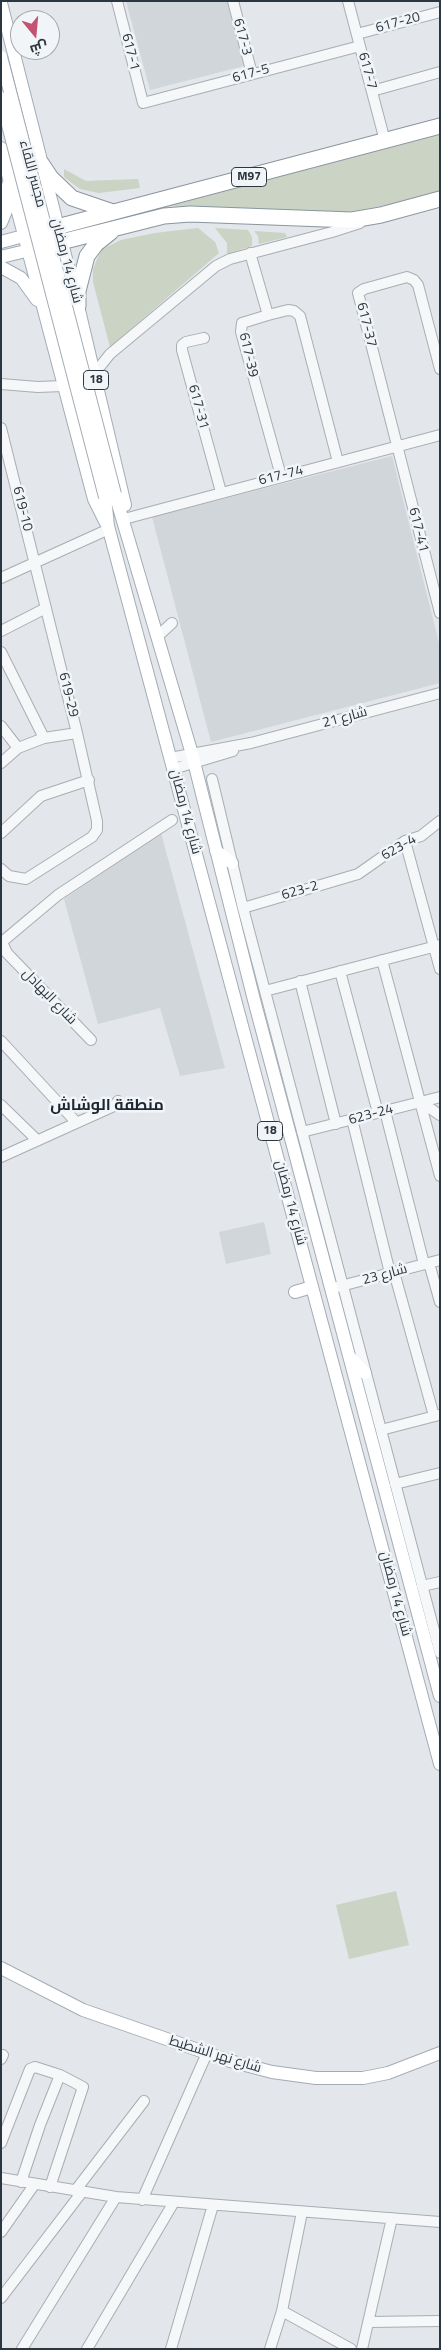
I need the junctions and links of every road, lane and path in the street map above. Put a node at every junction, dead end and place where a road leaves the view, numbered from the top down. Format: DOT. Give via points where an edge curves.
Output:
graph roads {
  1 [pos="117,1"];
  2 [pos="233,1"];
  3 [pos="348,1"];
  4 [pos="1,3"];
  5 [pos="440,12"];
  6 [pos="357,34"];
  7 [pos="360,46"];
  8 [pos="1,58"];
  9 [pos="440,72"];
  10 [pos="252,74"];
  11 [pos="372,91"];
  12 [pos="1,98"];
  13 [pos="143,103"];
  14 [pos="440,126"];
  15 [pos="385,141"];
  16 [pos="1,148"];
  17 [pos="42,165"];
  18 [pos="9,174"];
  19 [pos="39,181"];
  20 [pos="18,186"];
  21 [pos="440,199"];
  22 [pos="381,215"];
  23 [pos="116,220"];
  24 [pos="1,223"];
  25 [pos="54,227"];
  26 [pos="27,235"];
  27 [pos="1,242"];
  28 [pos="58,243"];
  29 [pos="31,250"];
  30 [pos="250,253"];
  31 [pos="1,257"];
  32 [pos="1,267"];
  33 [pos="78,306"];
  34 [pos="44,315"];
  35 [pos="268,315"];
  36 [pos="204,338"];
  37 [pos="440,369"];
  38 [pos="94,374"];
  39 [pos="1,384"];
  40 [pos="63,386"];
  41 [pos="1,428"];
  42 [pos="440,435"];
  43 [pos="397,446"];
  44 [pos="338,462"];
  45 [pos="281,476"];
  46 [pos="222,492"];
  47 [pos="110,495"];
  48 [pos="124,519"];
  49 [pos="109,527"];
  50 [pos="35,562"];
  51 [pos="1,578"];
  52 [pos="46,608"];
  53 [pos="440,613"];
  54 [pos="172,623"];
  55 [pos="1,631"];
  56 [pos="158,636"];
  57 [pos="1,652"];
  58 [pos="440,694"];
  59 [pos="1,726"];
  60 [pos="77,733"];
  61 [pos="44,738"];
  62 [pos="18,748"];
  63 [pos="193,759"];
  64 [pos="1,762"];
  65 [pos="172,763"];
  66 [pos="212,779"];
  67 [pos="89,780"];
  68 [pos="172,820"];
  69 [pos="440,821"];
  70 [pos="1,833"];
  71 [pos="405,842"];
  72 [pos="216,852"];
  73 [pos="232,863"];
  74 [pos="1,869"];
  75 [pos="358,874"];
  76 [pos="243,908"];
  77 [pos="437,945"];
  78 [pos="3,953"];
  79 [pos="382,960"];
  80 [pos="440,969"];
  81 [pos="340,971"];
  82 [pos="300,981"];
  83 [pos="265,991"];
  84 [pos="91,1040"];
  85 [pos="1,1042"];
  86 [pos="440,1097"];
  87 [pos="118,1101"];
  88 [pos="420,1102"];
  89 [pos="1,1105"];
  90 [pos="381,1112"];
  91 [pos="440,1115"];
  92 [pos="352,1120"];
  93 [pos="76,1122"];
  94 [pos="336,1124"];
  95 [pos="302,1132"];
  96 [pos="37,1140"];
  97 [pos="2,1156"];
  98 [pos="440,1176"];
  99 [pos="315,1205"];
  100 [pos="440,1260"];
  101 [pos="427,1263"];
  102 [pos="392,1273"];
  103 [pos="312,1287"];
  104 [pos="336,1288"];
  105 [pos="295,1292"];
  106 [pos="440,1302"];
  107 [pos="348,1356"];
  108 [pos="366,1373"];
  109 [pos="437,1415"];
  110 [pos="381,1430"];
  111 [pos="440,1473"];
  112 [pos="395,1484"];
  113 [pos="440,1582"];
  114 [pos="422,1586"];
  115 [pos="438,1640"];
  116 [pos="440,1653"];
  117 [pos="440,1696"];
  118 [pos="440,1764"];
  119 [pos="1,1968"];
  120 [pos="207,2053"];
  121 [pos="440,2053"];
  122 [pos="60,2075"];
  123 [pos="144,2101"];
  124 [pos="1,2144"];
  125 [pos="1,2178"];
  126 [pos="21,2182"];
  127 [pos="34,2185"];
  128 [pos="50,2187"];
  129 [pos="78,2191"];
  130 [pos="116,2197"];
  131 [pos="142,2200"];
  132 [pos="174,2202"];
  133 [pos="213,2204"];
  134 [pos="302,2212"];
  135 [pos="392,2218"];
  136 [pos="440,2222"];
  137 [pos="1,2232"];
  138 [pos="3,2293"];
  139 [pos="282,2312"];
  140 [pos="440,2321"];
  141 [pos="368,2322"];
  142 [pos="22,2349"];
  143 [pos="87,2349"];
  144 [pos="171,2349"];
  145 [pos="270,2349"];
  146 [pos="351,2349"];
  147 [pos="362,2349"];
  1 -- 13 [label="street, 617-1"];
  2 -- 10 [label="street, 617-3"];
  3 -- 6 [label="street, 617-7"];
  4 -- 17 [label="main road, شارع 14 رمضان / 18"];
  5 -- 6 [label="street, 617-20"];
  6 -- 7 [label="street, 617-7"];
  7 -- 10 [label="street, 617-5"];
  7 -- 11 [label="street, 617-7"];
  8 -- 47 [label="main road, مجسر اللقاء, bridge"];
  9 -- 11 [label="street"];
  10 -- 13 [label="street, 617-5"];
  11 -- 15 [label="street, 617-7"];
  12 -- 47 [label="main road, مجسر اللقاء, bridge"];
  14 -- 15 [label="highway, M97"];
  15 -- 23 [label="highway, M97"];
  16 -- 18 [label="main road, شارع 14 رمضان / 18"];
  17 -- 19 [label="main road"];
  17 -- 23 [label="highway" via="72,198"];
  17 -- 25 [label="main road, شارع 14 رمضان / 18"];
  18 -- 20 [label="main road"];
  18 -- 24 [label="main road" via="6,211"];
  18 -- 26 [label="main road, شارع 14 رمضان / 18"];
  21 -- 22 [label="highway, M97"];
  22 -- 23 [label="highway, M97" via="337,220 177,214"];
  22 -- 30 [label="street" via="332,232"];
  23 -- 25 [label="highway, M97"];
  23 -- 28 [label="highway, M97"];
  23 -- 33 [label="highway" via="87,256 78,291"];
  25 -- 28 [label="main road, شارع 14 رمضان / 18"];
  26 -- 27 [label="main road"];
  26 -- 29 [label="main road, شارع 14 رمضان / 18"];
  28 -- 33 [label="main road, شارع 14 رمضان / 18"];
  29 -- 31 [label="main road"];
  29 -- 34 [label="main road, شارع 14 رمضان / 18"];
  30 -- 35 [label="street"];
  30 -- 38 [label="street" via="216,266 110,354"];
  32 -- 34 [label="main road" via="21,278"];
  33 -- 38 [label="main road, شارع 14 رمضان / 18"];
  34 -- 40 [label="main road, شارع 14 رمضان / 18"];
  35 -- 44 [label="street, 617-39" via="288,310 300,316"];
  35 -- 45 [label="street, 617-39" via="242,323 241,332"];
  36 -- 46 [label="street, 617-31" via="186,342 182,350"];
  37 -- 43 [label="street, 617-37" via="414,280 407,277 358,293"];
  38 -- 48 [label="main road, شارع 14 رمضان / 18" via="123,493"];
  39 -- 40 [label="street" via="38,388"];
  40 -- 49 [label="main road, شارع 14 رمضان / 18" via="94,500 100,516"];
  41 -- 50 [label="street, 619-10"];
  42 -- 43 [label="street, 617-74"];
  43 -- 44 [label="street, 617-74"];
  43 -- 53 [label="street, 617-41"];
  44 -- 45 [label="street, 617-74"];
  45 -- 46 [label="street, 617-74"];
  46 -- 48 [label="street, 617-74"];
  47 -- 48 [label="main road, شارع 14 رمضان / 18"];
  47 -- 49 [label="main road, شارع 14 رمضان / 18"];
  48 -- 56 [label="main road, شارع 14 رمضان / 18"];
  49 -- 50 [label="street"];
  49 -- 65 [label="main road, شارع 14 رمضان / 18"];
  50 -- 51 [label="street"];
  50 -- 52 [label="street, 619-29"];
  52 -- 55 [label="street"];
  52 -- 60 [label="street, 619-29"];
  54 -- 56 [label="street"];
  56 -- 63 [label="main road, شارع 14 رمضان / 18"];
  57 -- 61 [label="street"];
  58 -- 63 [label="street, شارع 21"];
  59 -- 62 [label="street"];
  60 -- 61 [label="street"];
  60 -- 67 [label="street, 619-29"];
  61 -- 62 [label="street"];
  62 -- 64 [label="street"];
  63 -- 65 [label="street, شارع 21"];
  63 -- 72 [label="main road, شارع 14 رمضان / 18"];
  65 -- 103 [label="main road, شارع 14 رمضان / 18"];
  66 -- 73 [label="street"];
  67 -- 70 [label="street" via="41,796"];
  67 -- 74 [label="street, 619-29" via="97,830 92,837 26,879 9,876"];
  68 -- 78 [label="street" via="58,895 2,942"];
  69 -- 71 [label="street, 623-4" via="421,836"];
  71 -- 75 [label="street, 623-4"];
  71 -- 77 [label="street"];
  72 -- 73 [label="main road"];
  72 -- 99 [label="main road, شارع 14 رمضان / 18"];
  73 -- 76 [label="street"];
  75 -- 76 [label="street, 623-2"];
  76 -- 83 [label="street"];
  77 -- 79 [label="street"];
  77 -- 80 [label="street"];
  78 -- 84 [label="street, شارع البهادل"];
  79 -- 81 [label="street"];
  79 -- 88 [label="street"];
  81 -- 82 [label="street"];
  81 -- 90 [label="street"];
  82 -- 83 [label="street"];
  82 -- 94 [label="street"];
  83 -- 95 [label="street"];
  85 -- 93 [label="street"];
  86 -- 88 [label="street, 623-24"];
  87 -- 93 [label="street" via="114,1106"];
  88 -- 90 [label="street, 623-24"];
  88 -- 91 [label="street"];
  88 -- 98 [label="street"];
  89 -- 96 [label="street"];
  90 -- 92 [label="street, 623-24"];
  90 -- 101 [label="street"];
  92 -- 94 [label="street, 623-24"];
  92 -- 102 [label="street"];
  93 -- 96 [label="street"];
  94 -- 95 [label="street, 623-24"];
  95 -- 99 [label="street"];
  96 -- 97 [label="street"];
  99 -- 104 [label="main road, شارع 14 رمضان / 18"];
  100 -- 101 [label="street, شارع 23"];
  101 -- 102 [label="street, شارع 23"];
  101 -- 106 [label="street"];
  102 -- 104 [label="street, شارع 23"];
  102 -- 109 [label="street"];
  103 -- 105 [label="main road"];
  103 -- 118 [label="main road, شارع 14 رمضان / 18"];
  104 -- 107 [label="main road, شارع 14 رمضان / 18"];
  104 -- 108 [label="street"];
  107 -- 108 [label="main road"];
  107 -- 117 [label="main road, شارع 14 رمضان / 18"];
  108 -- 110 [label="street"];
  109 -- 110 [label="street"];
  110 -- 112 [label="street"];
  111 -- 112 [label="street"];
  112 -- 114 [label="street"];
  113 -- 114 [label="street"];
  114 -- 115 [label="street"];
  115 -- 116 [label="street"];
  119 -- 120 [label="main road, شارع نهر الشطيط" via="84,2010"];
  120 -- 121 [label="main road, شارع نهر الشطيط" via="272,2072 337,2079 388,2073"];
  120 -- 131 [label="street"];
  122 -- 124 [label="street" via="35,2067 30,2069"];
  122 -- 126 [label="street"];
  122 -- 128 [label="street" via="84,2090"];
  123 -- 129 [label="street"];
  125 -- 126 [label="street"];
  126 -- 127 [label="street"];
  127 -- 128 [label="street"];
  127 -- 137 [label="street"];
  128 -- 129 [label="street"];
  129 -- 130 [label="street"];
  129 -- 138 [label="street"];
  130 -- 131 [label="street"];
  130 -- 142 [label="street"];
  131 -- 132 [label="street"];
  132 -- 133 [label="street"];
  132 -- 143 [label="street"];
  133 -- 134 [label="street"];
  133 -- 144 [label="street"];
  134 -- 135 [label="street"];
  134 -- 139 [label="street"];
  135 -- 136 [label="street"];
  135 -- 141 [label="street"];
  139 -- 145 [label="street"];
  139 -- 146 [label="street"];
  140 -- 141 [label="street"];
  141 -- 147 [label="street"];
}
